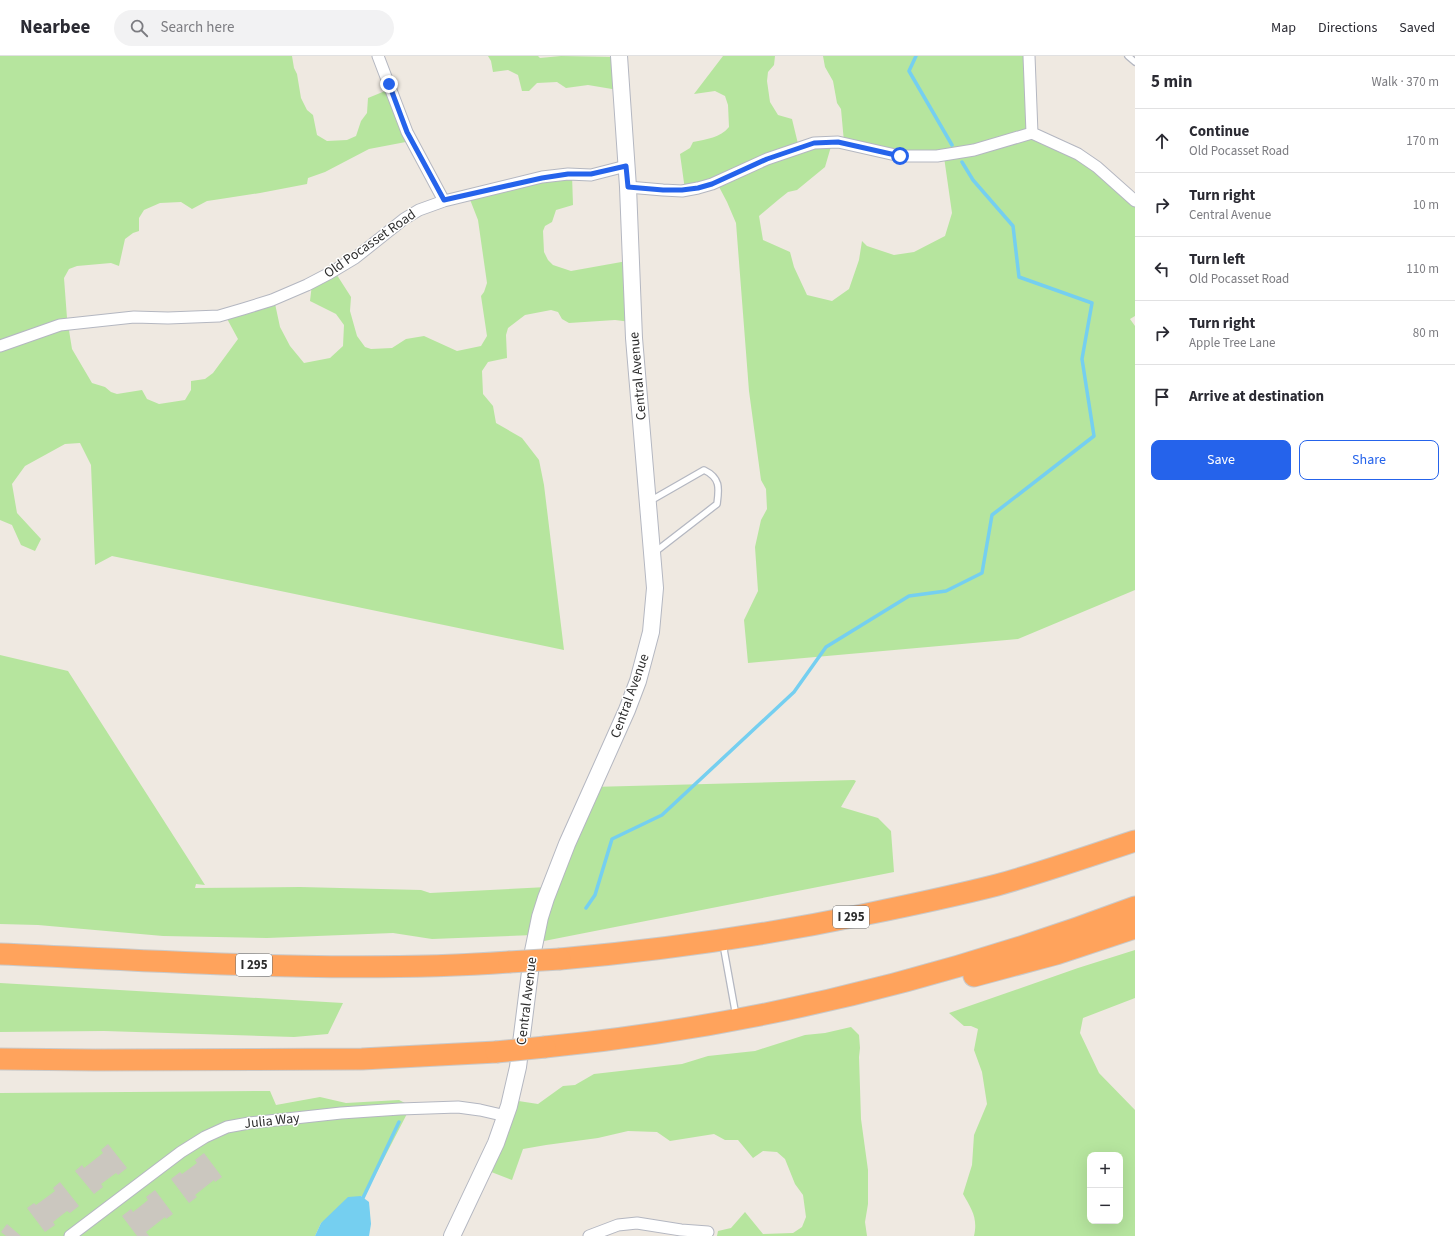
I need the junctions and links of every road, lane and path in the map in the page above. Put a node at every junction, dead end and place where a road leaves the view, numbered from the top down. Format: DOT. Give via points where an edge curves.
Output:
graph roads {
  1 [pos="378,56"];
  2 [pos="619,56"];
  3 [pos="1030,56"];
  4 [pos="1128,56"];
  5 [pos="1135,62"];
  6 [pos="1032,134"];
  7 [pos="626,166"];
  8 [pos="628,187"];
  9 [pos="444,200"];
  10 [pos="1135,201"];
  11 [pos="0,346"];
  12 [pos="648,502"];
  13 [pos="653,554"];
  14 [pos="1135,841"];
  15 [pos="1135,907"];
  16 [pos="1135,928"];
  17 [pos="722,940"];
  18 [pos="0,954"];
  19 [pos="775,1013"];
  20 [pos="736,1020"];
  21 [pos="0,1059"];
  22 [pos="506,1116"];
  23 [pos="708,1232"];
  24 [pos="70,1236"];
  25 [pos="452,1236"];
  26 [pos="589,1236"];
  1 -- 9 [label="street" via="407,132"];
  2 -- 7 [label="street, Central Avenue"];
  3 -- 6 [label="street"];
  4 -- 5 [label="lane"];
  6 -- 8 [label="street" via="974,150 937,156 900,156 838,142 814,143 767,159 698,188 669,190"];
  6 -- 10 [label="street" via="1078,154 1097,167"];
  7 -- 8 [label="street, Central Avenue"];
  7 -- 9 [label="street, Old Pocasset Road" via="591,174 542,178"];
  8 -- 12 [label="street, Central Avenue" via="634,338"];
  9 -- 11 [label="street, Old Pocasset Road" via="404,219 355,258 330,273 265,302 219,316 134,317 60,325"];
  12 -- 13 [label="street, Central Avenue"];
  12 -- 13 [label="lane" via="704,470 715,478 719,490 717,504"];
  13 -- 22 [label="street, Central Avenue" via="655,588 651,632 646,652 627,710 567,844 542,911 532,956 518,1068"];
  14 -- 17 [label="highway, I 295" via="1035,874 957,895 833,921"];
  15 -- 19 [label="highway" via="973,963"];
  16 -- 19 [label="highway" via="1008,968 856,1003"];
  17 -- 18 [label="highway, I 295, bridge" via="560,959 399,967 313,967"];
  17 -- 20 [label="lane"];
  19 -- 20 [label="highway"];
  20 -- 21 [label="highway, bridge" via="649,1035 545,1047 404,1057"];
  22 -- 24 [label="street, Julia Way" via="458,1107 400,1109 340,1113 227,1127 181,1152"];
  22 -- 25 [label="street, Central Avenue"];
  23 -- 26 [label="street" via="637,1223 618,1225"];
}
